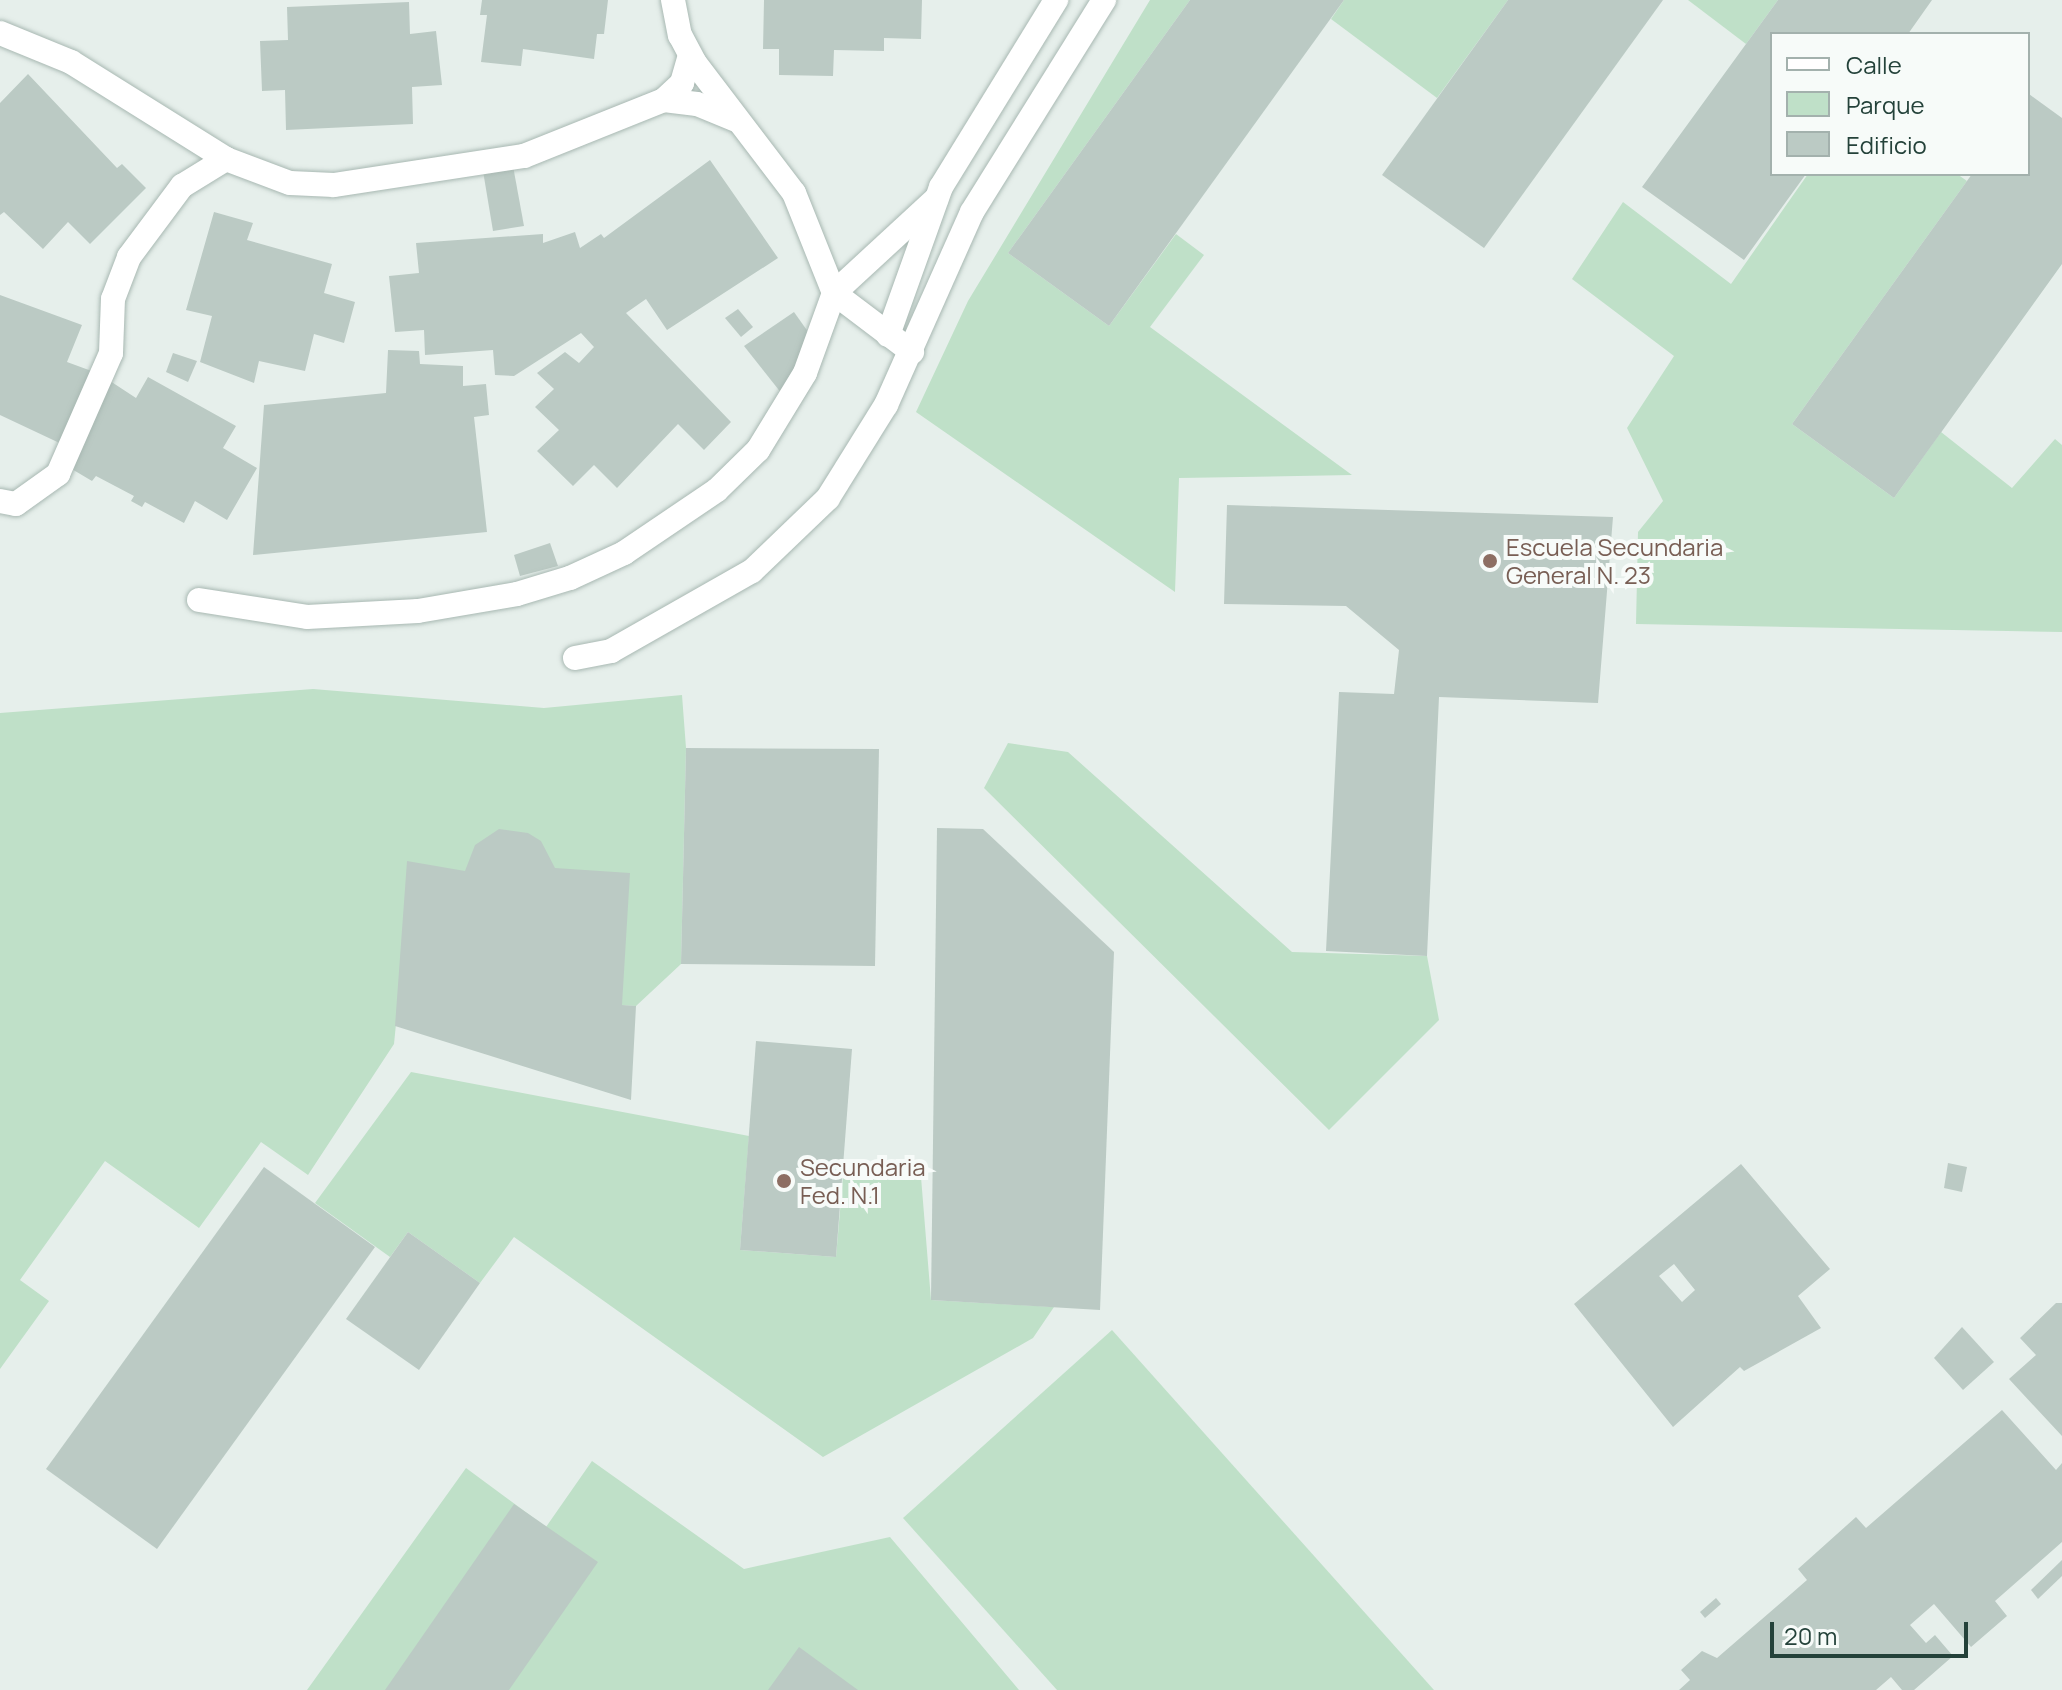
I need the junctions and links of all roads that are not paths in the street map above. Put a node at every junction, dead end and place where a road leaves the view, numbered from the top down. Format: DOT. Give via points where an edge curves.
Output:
graph roads {
  1 [pos="673,0"];
  2 [pos="1056,0"];
  3 [pos="1104,0"];
  4 [pos="0,33"];
  5 [pos="690,55"];
  6 [pos="664,100"];
  7 [pos="739,121"];
  8 [pos="226,159"];
  9 [pos="936,199"];
  10 [pos="834,293"];
  11 [pos="888,335"];
  12 [pos="912,352"];
  13 [pos="0,501"];
  14 [pos="199,600"];
  15 [pos="575,658"];
  1 -- 5 [label="street"];
  2 -- 9 [label="street" via="962,148"];
  3 -- 12 [label="street" via="972,212"];
  4 -- 8 [label="street" via="71,62"];
  5 -- 6 [label="street" via="682,83"];
  5 -- 7 [label="street"];
  6 -- 7 [label="street" via="697,104"];
  6 -- 8 [label="street" via="524,156 334,185 290,183"];
  7 -- 10 [label="street" via="794,193"];
  8 -- 13 [label="street" via="182,186 129,257 113,299 111,353 58,474 16,504"];
  9 -- 10 [label="street"];
  9 -- 11 [label="street"];
  10 -- 11 [label="street"];
  10 -- 14 [label="street" via="805,373 758,450 717,490 624,553 570,578 517,594 418,611 307,617"];
  11 -- 12 [label="street"];
  12 -- 15 [label="street" via="853,464 795,534 752,571 648,632 611,651"];
}
